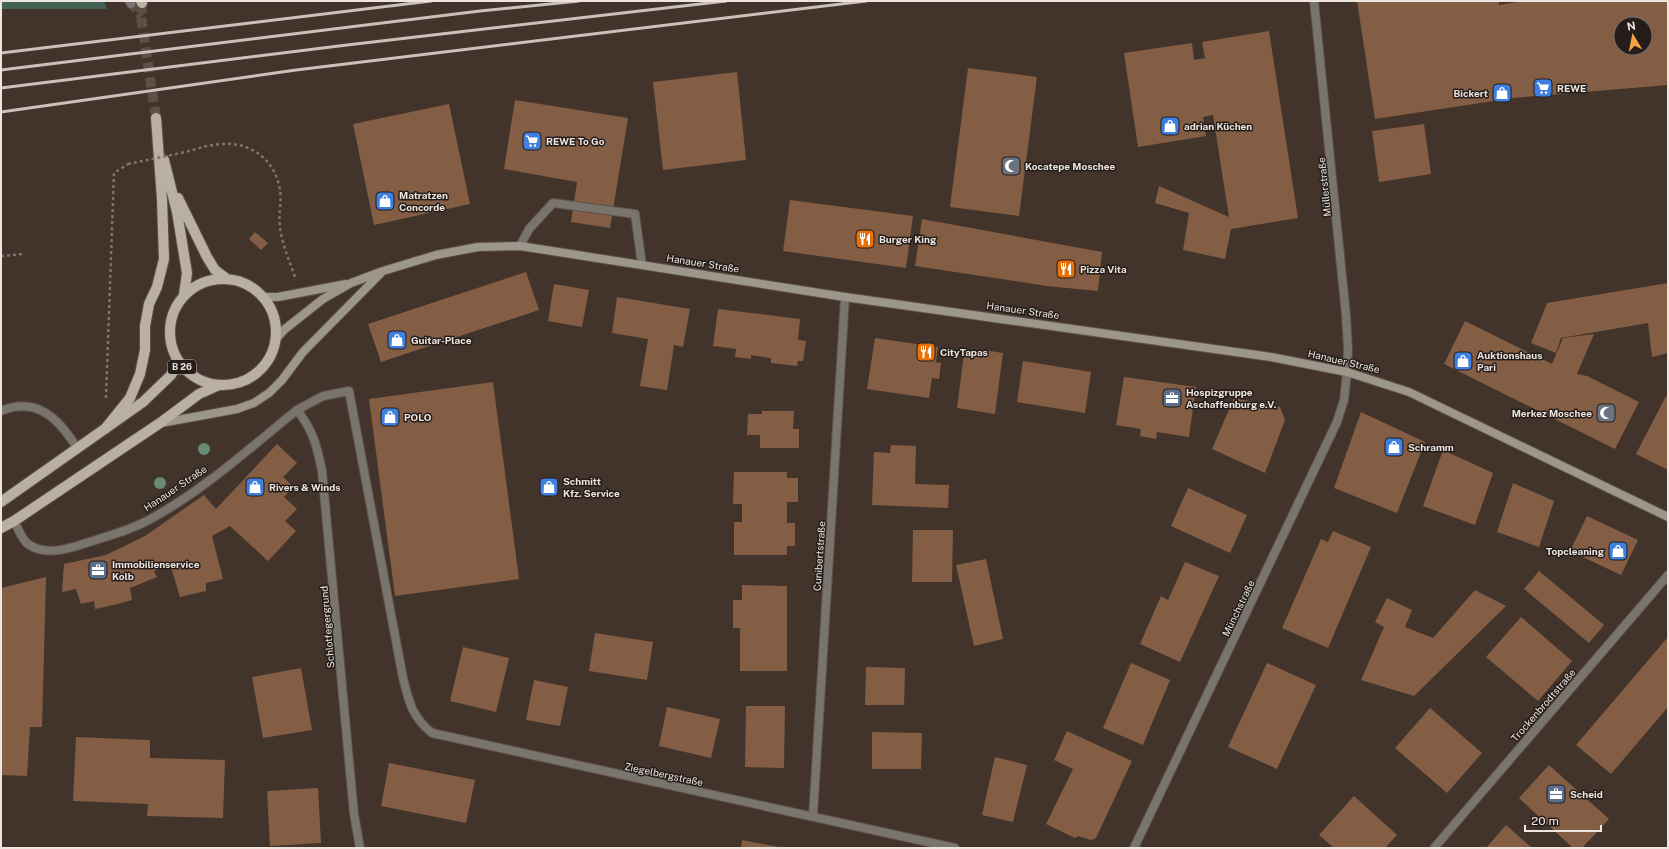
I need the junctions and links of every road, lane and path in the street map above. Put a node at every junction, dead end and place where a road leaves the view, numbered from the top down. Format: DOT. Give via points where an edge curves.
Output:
graph roads {
  1 [pos="1314,1"];
  2 [pos="156,118"];
  3 [pos="159,143"];
  4 [pos="172,186"];
  5 [pos="520,246"];
  6 [pos="23,254"];
  7 [pos="1,256"];
  8 [pos="642,265"];
  9 [pos="383,270"];
  10 [pos="227,279"];
  11 [pos="350,283"];
  12 [pos="300,292"];
  13 [pos="184,295"];
  14 [pos="263,297"];
  15 [pos="845,297"];
  16 [pos="276,340"];
  17 [pos="178,363"];
  18 [pos="1347,372"];
  19 [pos="217,386"];
  20 [pos="297,410"];
  21 [pos="1,411"];
  22 [pos="160,423"];
  23 [pos="105,429"];
  24 [pos="77,448"];
  25 [pos="1,502"];
  26 [pos="1668,517"];
  27 [pos="14,521"];
  28 [pos="1,529"];
  29 [pos="1668,575"];
  30 [pos="403,678"];
  31 [pos="812,816"];
  32 [pos="360,848"];
  33 [pos="955,848"];
  34 [pos="1134,848"];
  35 [pos="1434,848"];
  1 -- 18 [label="street, Müllerstraße" via="1344,300"];
  2 -- 3 [label="main road"];
  3 -- 4 [label="main road"];
  3 -- 23 [label="main road" via="164,259 157,287 149,304 140,374 130,398"];
  4 -- 10 [label="main road" via="206,257 215,270"];
  4 -- 13 [label="main road" via="187,273"];
  5 -- 8 [label="main road, Hanauer Straße / B 26"];
  5 -- 8 [label="street" via="529,229 553,203 635,214"];
  5 -- 9 [label="main road, Hanauer Straße / B 26" via="478,247"];
  6 -- 7 [label="path"];
  8 -- 15 [label="main road, Hanauer Straße / B 26"];
  9 -- 11 [label="main road, Hanauer Straße / B 26"];
  9 -- 22 [label="main road, B 26" via="303,352 282,380 254,403 237,409"];
  10 -- 13 [label="main road, B 26" via="203,282"];
  10 -- 14 [label="main road, B 26" via="246,284"];
  11 -- 12 [label="main road, Hanauer Straße / B 26"];
  11 -- 16 [label="main road, Hanauer Straße / B 26" via="323,299 285,329"];
  12 -- 14 [label="main road, Hanauer Straße / B 26" via="278,297"];
  12 -- 23 [label="path, bridge" via="282,238 279,184 266,159 254,150 236,144 222,144 128,164 114,173"];
  13 -- 17 [label="main road, B 26" via="175,307 170,321 169,335"];
  14 -- 16 [label="main road, B 26" via="276,325"];
  15 -- 18 [label="main road, Hanauer Straße / B 26" via="1271,357"];
  15 -- 31 [label="street, Cunibertstraße"];
  16 -- 19 [label="main road, B 26" via="265,365 255,375 244,382"];
  17 -- 19 [label="main road, B 26" via="202,382"];
  17 -- 23 [label="main road, B 26" via="171,375 144,402"];
  18 -- 26 [label="main road, Hanauer Straße / B 26" via="1409,392"];
  18 -- 34 [label="street, Münchstraße" via="1344,400 1338,422"];
  19 -- 22 [label="main road, B 26" via="199,394"];
  20 -- 27 [label="street, Hanauer Straße" via="208,482 154,517 130,529 80,545 58,550 41,550 28,544"];
  20 -- 30 [label="street, Hanauer Straße" via="323,396 349,391"];
  20 -- 32 [label="street, Schlotfegergrund" via="314,436 322,471 354,814"];
  21 -- 24 [label="street" via="19,406 40,409 53,416 67,431"];
  22 -- 27 [label="main road, B 26"];
  23 -- 24 [label="main road, B 26"];
  24 -- 25 [label="main road, B 26"];
  27 -- 28 [label="main road, B 26"];
  29 -- 35 [label="street, Trockenbrodtstraße"];
  30 -- 31 [label="street, Ziegelbergstraße" via="417,719 432,733"];
  31 -- 33 [label="street, Ziegelbergstraße"];
}
